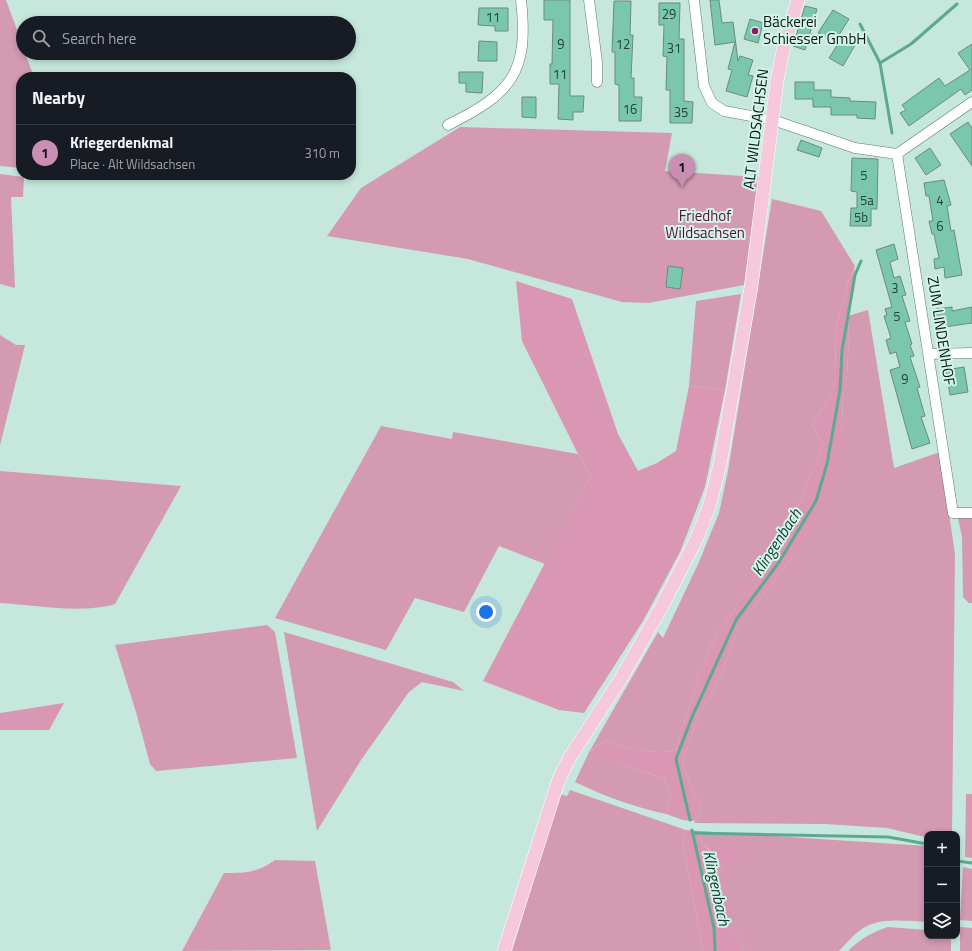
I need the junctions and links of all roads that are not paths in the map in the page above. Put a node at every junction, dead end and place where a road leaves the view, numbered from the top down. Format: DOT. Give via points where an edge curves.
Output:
graph roads {
  1 [pos="521,0"];
  2 [pos="589,0"];
  3 [pos="694,0"];
  4 [pos="798,0"];
  5 [pos="597,82"];
  6 [pos="971,106"];
  7 [pos="773,120"];
  8 [pos="448,125"];
  9 [pos="897,154"];
  10 [pos="972,353"];
  11 [pos="929,354"];
  12 [pos="972,513"];
  13 [pos="504,951"];
  1 -- 8 [label="street" via="523,41 510,80 491,101"];
  2 -- 5 [label="street"];
  3 -- 7 [label="street" via="704,86 712,102 724,111"];
  4 -- 7 [label="main road, ALT WILDSACHSEN" via="784,46"];
  6 -- 9 [label="street"];
  7 -- 9 [label="street" via="855,148"];
  7 -- 13 [label="main road, ALT WILDSACHSEN" via="751,288 720,464 709,507 696,540 661,608 559,779"];
  9 -- 11 [label="street, ZUM LINDENHOF"];
  10 -- 11 [label="street"];
  11 -- 12 [label="street, ZUM LINDENHOF" via="953,513"];
}
